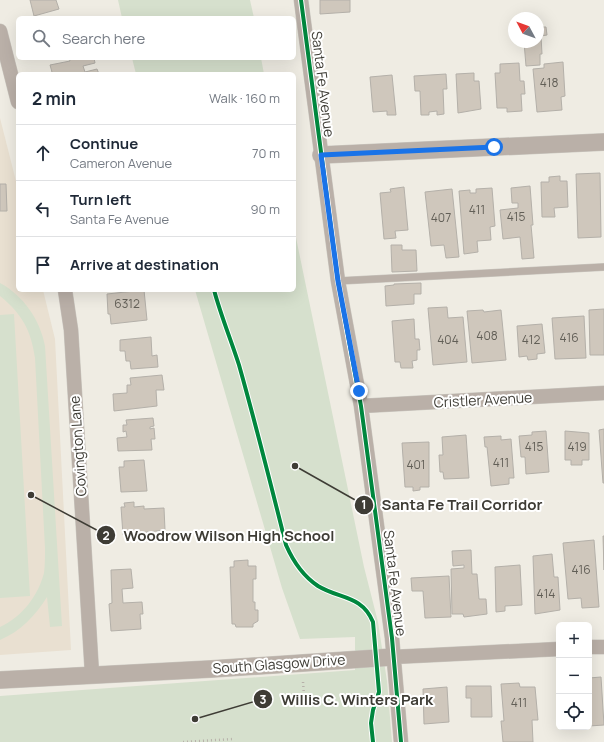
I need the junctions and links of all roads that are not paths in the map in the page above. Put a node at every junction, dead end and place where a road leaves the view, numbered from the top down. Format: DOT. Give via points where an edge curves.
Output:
graph roads {
  1 [pos="301,0"];
  2 [pos="0,31"];
  3 [pos="16,94"];
  4 [pos="604,142"];
  5 [pos="321,155"];
  6 [pos="604,267"];
  7 [pos="338,281"];
  8 [pos="64,292"];
  9 [pos="604,393"];
  10 [pos="362,406"];
  11 [pos="592,647"];
  12 [pos="604,647"];
  13 [pos="556,649"];
  14 [pos="393,657"];
  15 [pos="92,674"];
  16 [pos="0,680"];
  17 [pos="401,742"];
  1 -- 5 [label="street, Santa Fe Avenue"];
  2 -- 3 [label="street"];
  4 -- 5 [label="street"];
  5 -- 7 [label="street, Santa Fe Avenue"];
  6 -- 7 [label="lane"];
  7 -- 10 [label="street, Santa Fe Avenue"];
  8 -- 15 [label="street, Covington Lane" via="71,330"];
  9 -- 10 [label="street, Cristler Avenue"];
  10 -- 14 [label="street, Santa Fe Avenue"];
  11 -- 12 [label="street"];
  13 -- 14 [label="street, South Glasgow Drive"];
  14 -- 15 [label="street, South Glasgow Drive"];
  14 -- 17 [label="street, Santa Fe Avenue"];
  15 -- 16 [label="street, South Glasgow Drive"];
}
